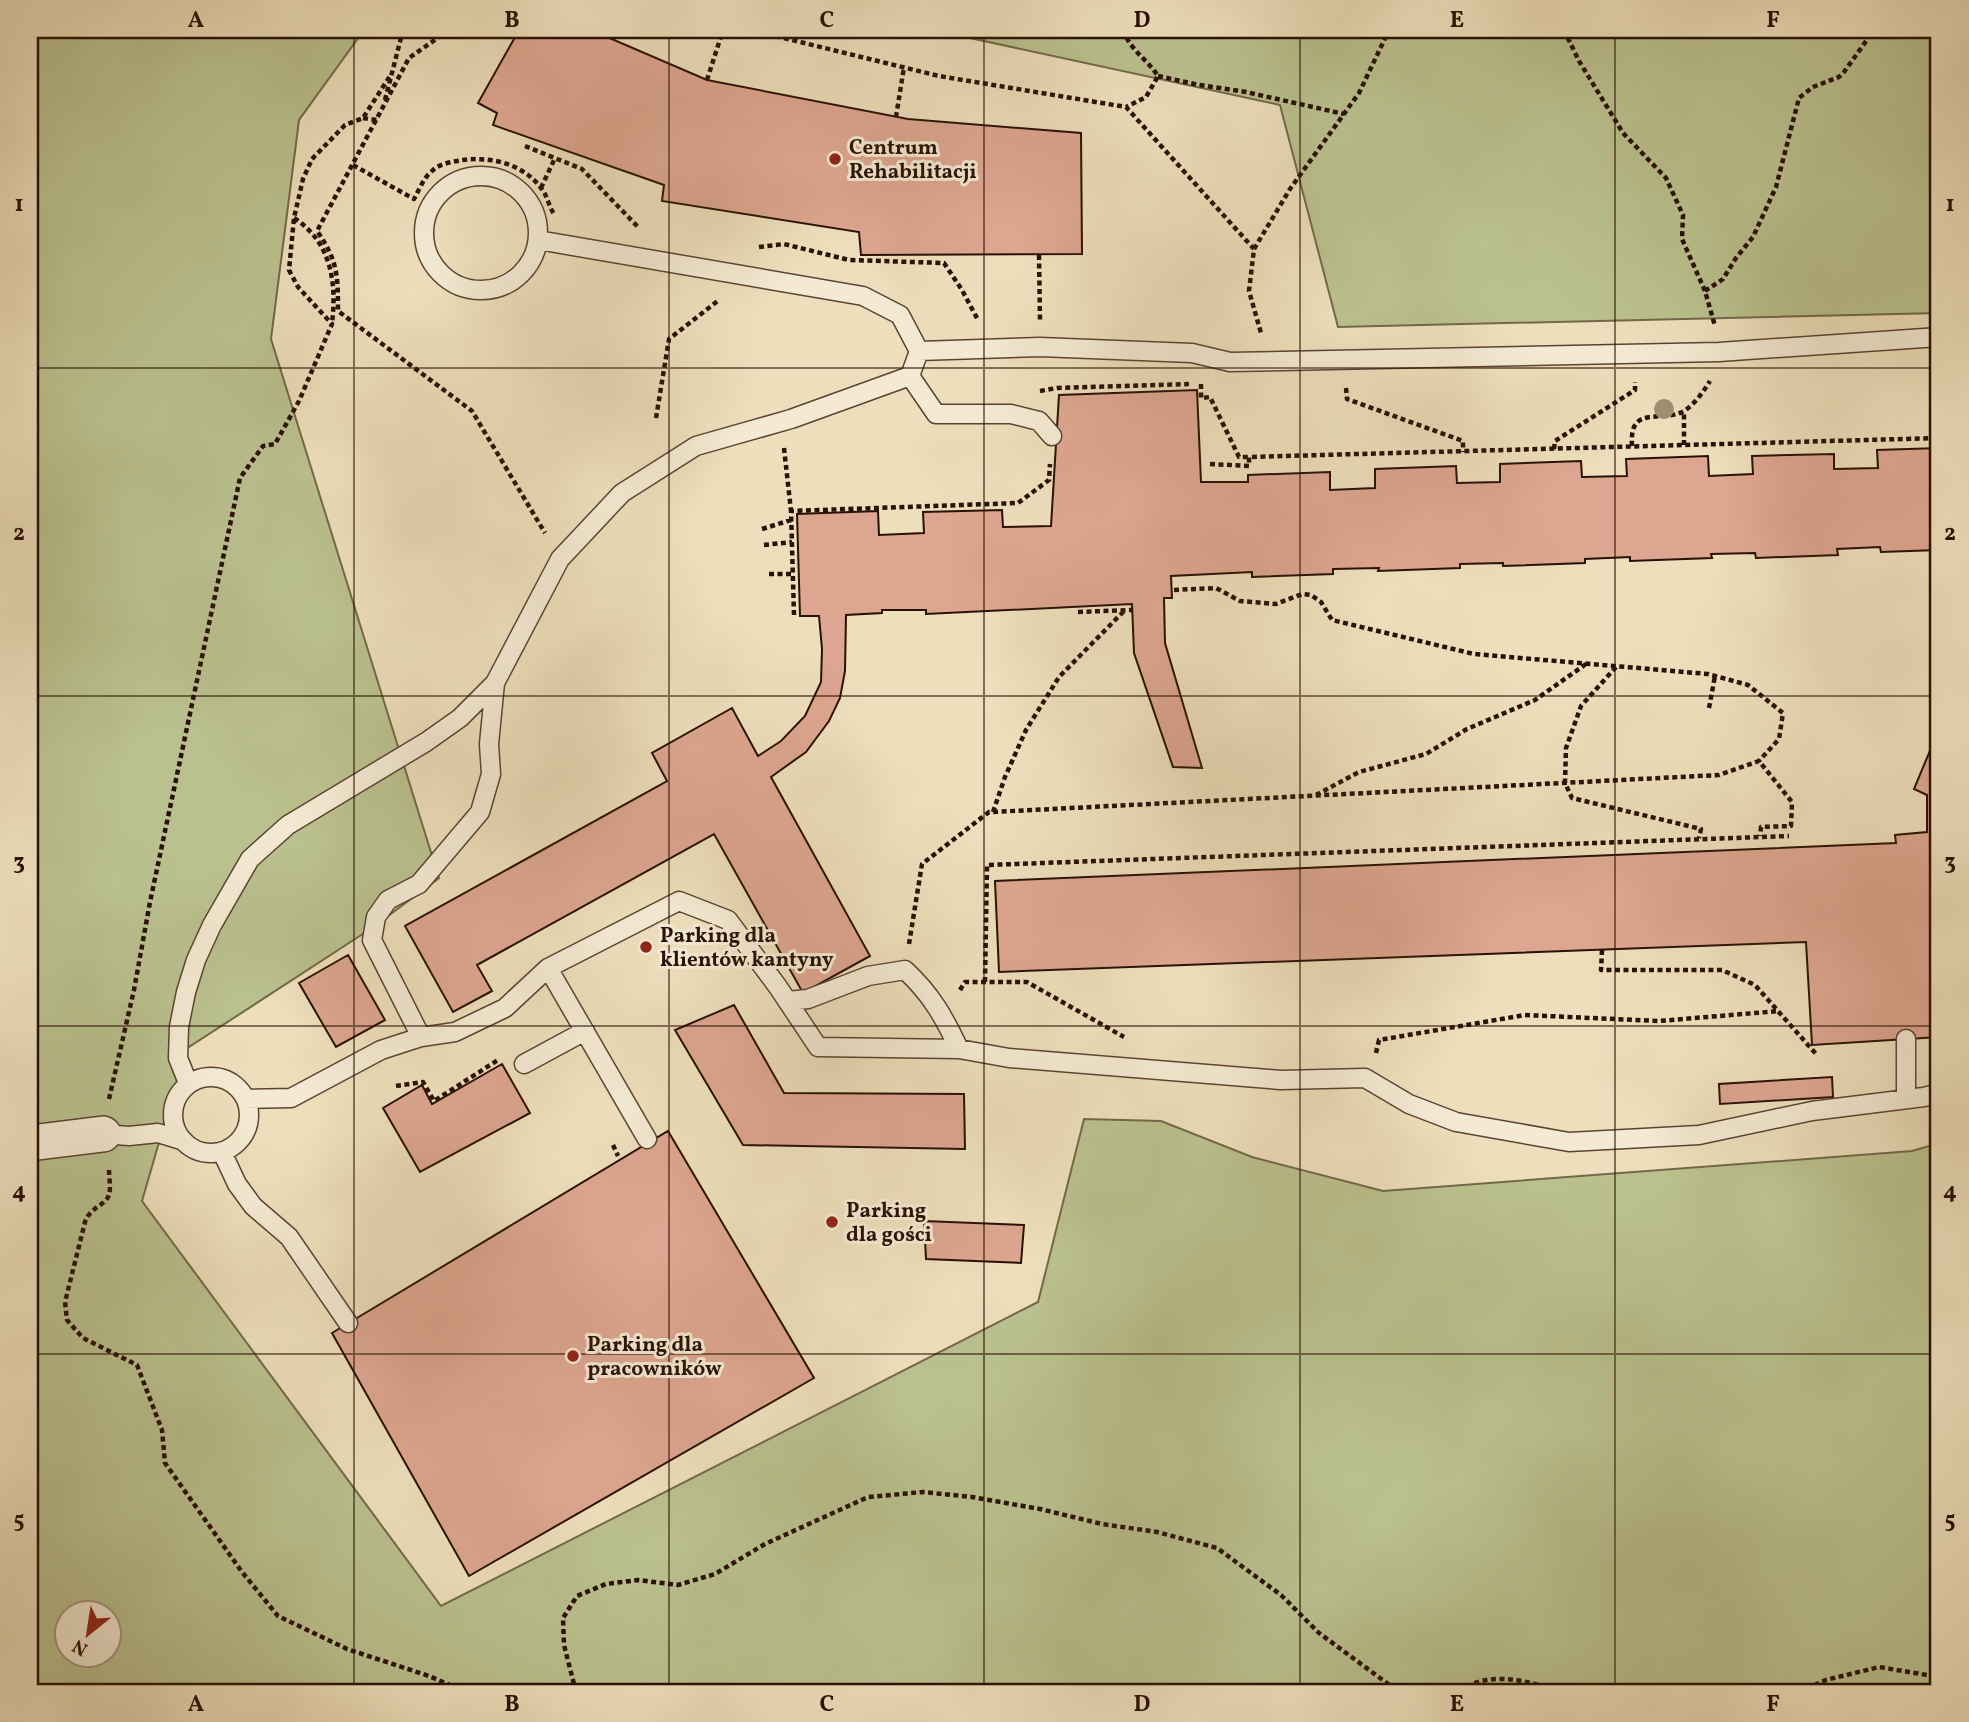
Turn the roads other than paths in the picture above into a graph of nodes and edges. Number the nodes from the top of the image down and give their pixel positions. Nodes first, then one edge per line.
1 (538, 240) junction
2 (1939, 337) edge
3 (919, 351) junction
4 (910, 376) junction
5 (1052, 436) road end
6 (495, 682) junction
7 (548, 968) junction
8 (787, 1001) junction
9 (585, 1031) junction
10 (421, 1037) junction
11 (1906, 1039) dead end
12 (959, 1049) junction
13 (524, 1064) dead end
14 (188, 1083) junction
15 (1939, 1093) edge
16 (246, 1099) junction
17 (1906, 1099) junction
18 (173, 1112) junction
19 (110, 1134) junction
20 (647, 1139) dead end
21 (184, 1142) junction
22 (30, 1143) edge
23 (222, 1152) junction
24 (348, 1323) dead end

1 - 1 lane
1 - 3 lane
2 - 3 lane
3 - 4 lane
4 - 5 lane
4 - 6 lane
6 - 10 lane
6 - 14 lane
7 - 8 lane
7 - 9 lane
7 - 10 lane
8 - 12 lane
8 - 12 lane
9 - 13 lane
9 - 20 lane
10 - 16 lane
11 - 17 lane
12 - 17 lane
14 - 16 lane
14 - 18 lane
15 - 17 lane
16 - 23 lane
18 - 19 lane
18 - 21 lane
19 - 21 lane
19 - 22 street
21 - 23 lane
23 - 24 lane

